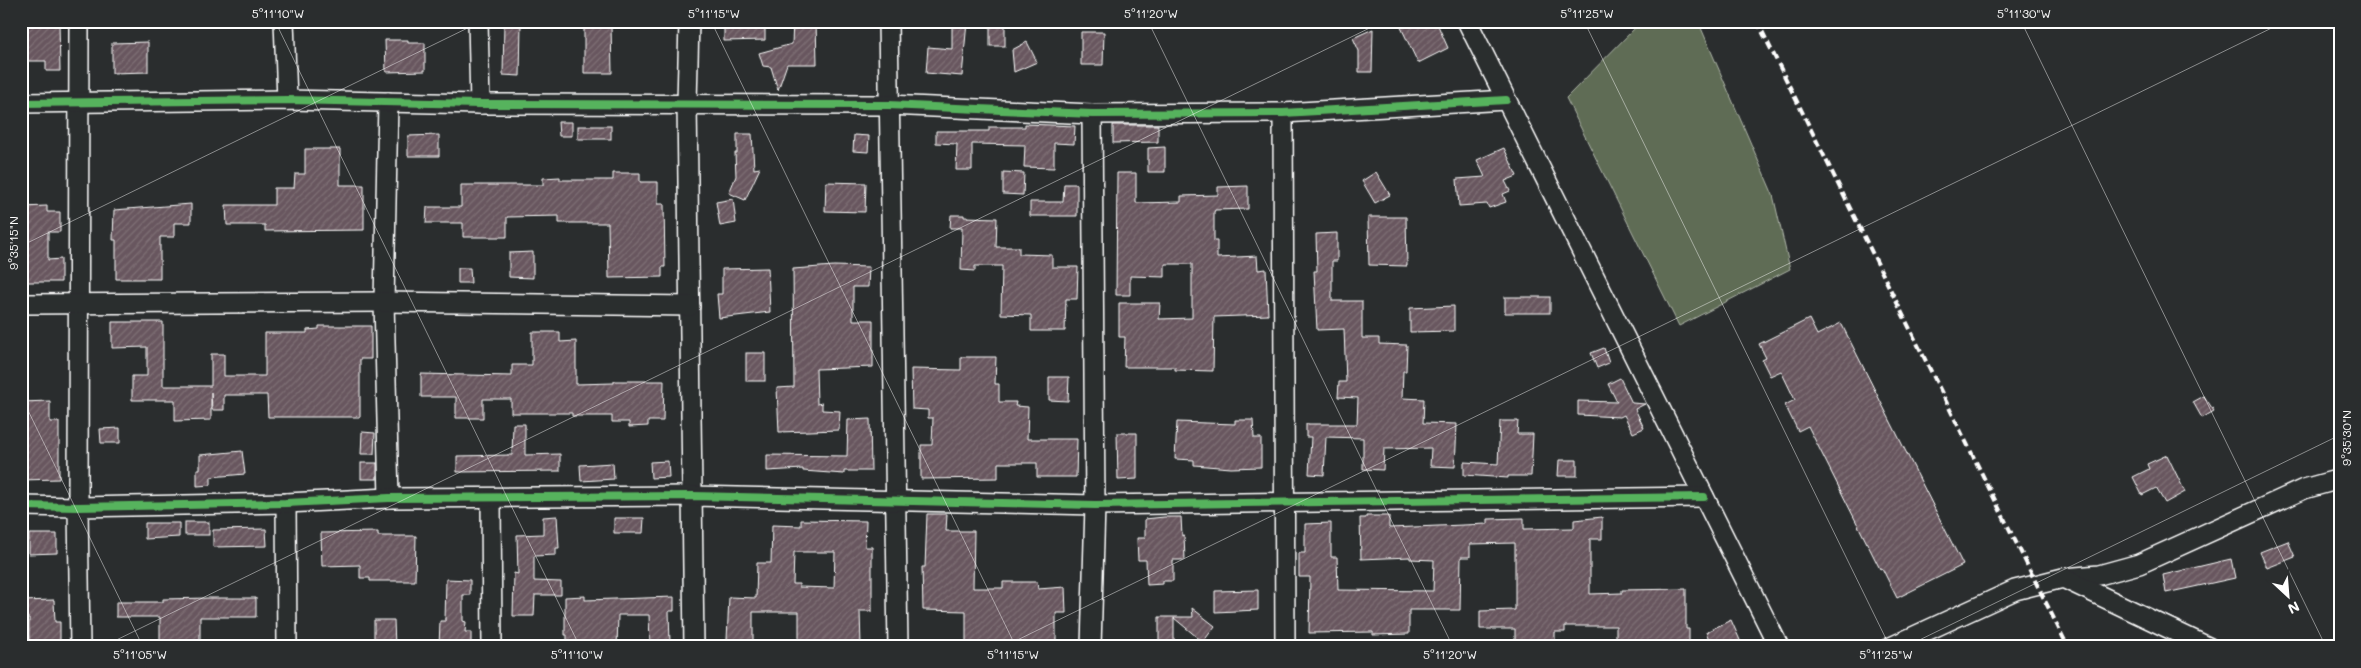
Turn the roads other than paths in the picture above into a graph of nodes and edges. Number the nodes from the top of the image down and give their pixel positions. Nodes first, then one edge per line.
1 (79, 21) edge
2 (284, 21) edge
3 (478, 21) edge
4 (689, 21) edge
5 (888, 21) edge
6 (1467, 21) edge
7 (287, 100) junction
8 (1506, 100) junction
9 (388, 102) junction
10 (21, 103) edge
11 (79, 103) junction
12 (687, 103) junction
13 (480, 104) junction
14 (888, 105) junction
15 (1283, 113) junction
16 (1092, 114) junction
17 (384, 302) junction
18 (21, 304) edge
19 (79, 304) junction
20 (690, 306) junction
21 (2340, 479) edge
22 (694, 496) junction
23 (1704, 497) junction
24 (389, 498) junction
25 (491, 499) junction
26 (896, 500) junction
27 (286, 503) junction
28 (1284, 504) junction
29 (1095, 505) junction
30 (21, 506) edge
31 (78, 506) junction
32 (2063, 578) junction
33 (80, 647) edge
34 (287, 647) edge
35 (492, 647) edge
36 (694, 647) edge
37 (898, 647) edge
38 (1091, 647) edge
39 (1285, 647) edge
40 (1779, 647) edge
41 (1891, 647) edge
42 (2208, 647) edge

1 - 11 street
2 - 7 street
3 - 13 street
4 - 12 street
5 - 14 street
6 - 8 street
7 - 9 street
7 - 11 street
8 - 15 street
8 - 23 street
9 - 13 street
9 - 17 street
10 - 11 street
11 - 19 street
12 - 13 street
12 - 14 street
12 - 20 street
14 - 16 street
14 - 26 street
15 - 16 street
15 - 28 street
16 - 29 street
17 - 19 street
17 - 20 street
17 - 24 street
18 - 19 street
19 - 31 street
20 - 22 street
21 - 32 street
22 - 25 street
22 - 26 street
22 - 36 street
23 - 28 street
23 - 40 street
24 - 25 street
24 - 27 street
25 - 35 street
26 - 29 street
26 - 37 street
27 - 31 street
27 - 34 street
28 - 29 street
28 - 39 street
29 - 38 street
30 - 31 street
31 - 33 street
32 - 41 street
32 - 42 street

